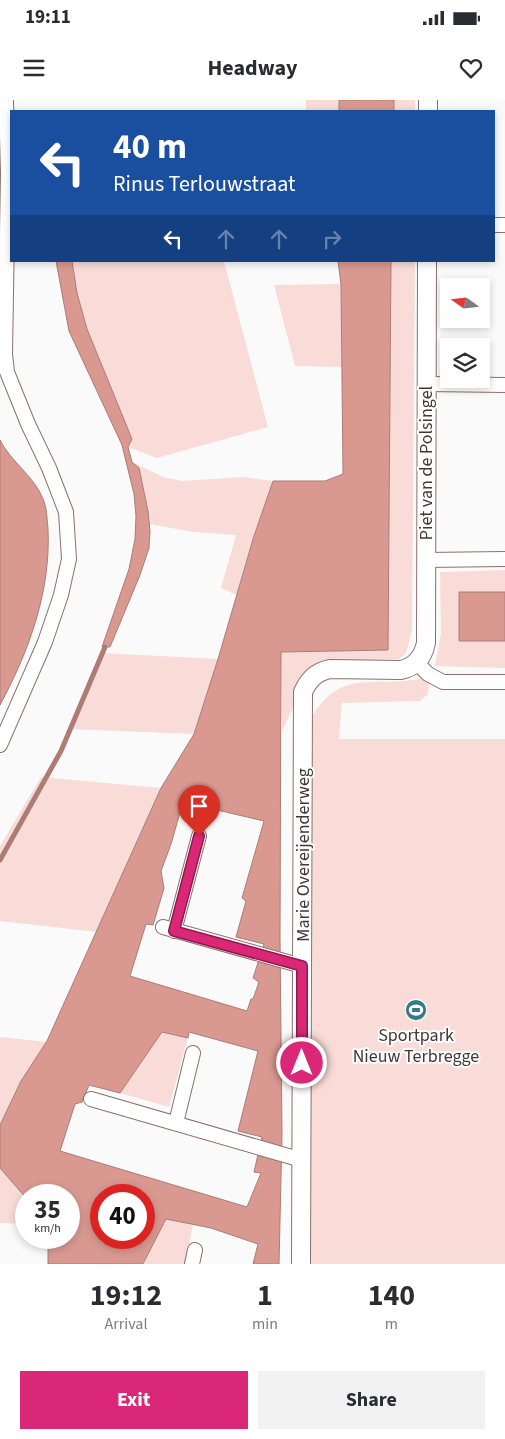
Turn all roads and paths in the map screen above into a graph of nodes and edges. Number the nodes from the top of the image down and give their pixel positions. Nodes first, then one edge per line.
1 (6, 100) edge
2 (427, 262) edge
3 (427, 384) junction
4 (505, 385) edge
5 (505, 559) edge
6 (426, 560) junction
7 (416, 662) junction
8 (505, 682) edge
9 (0, 745) edge
10 (199, 836) dead end
11 (295, 965) junction
12 (193, 1053) dead end
13 (91, 1098) dead end
14 (176, 1124) junction
15 (302, 1160) junction
16 (195, 1250) dead end
17 (192, 1264) edge
18 (301, 1264) edge

1 - 9 street
2 - 3 street, Piet van de Polsingel
3 - 4 street
3 - 6 street, Piet van de Polsingel
5 - 6 street
6 - 7 street, Piet van de Polsingel
7 - 8 street
7 - 11 street, Marie Overeijenderweg
10 - 11 street
11 - 15 street, Marie Overeijenderweg
12 - 14 street
13 - 14 street
14 - 15 street
15 - 18 street, Marie Overeijenderweg
16 - 17 street

